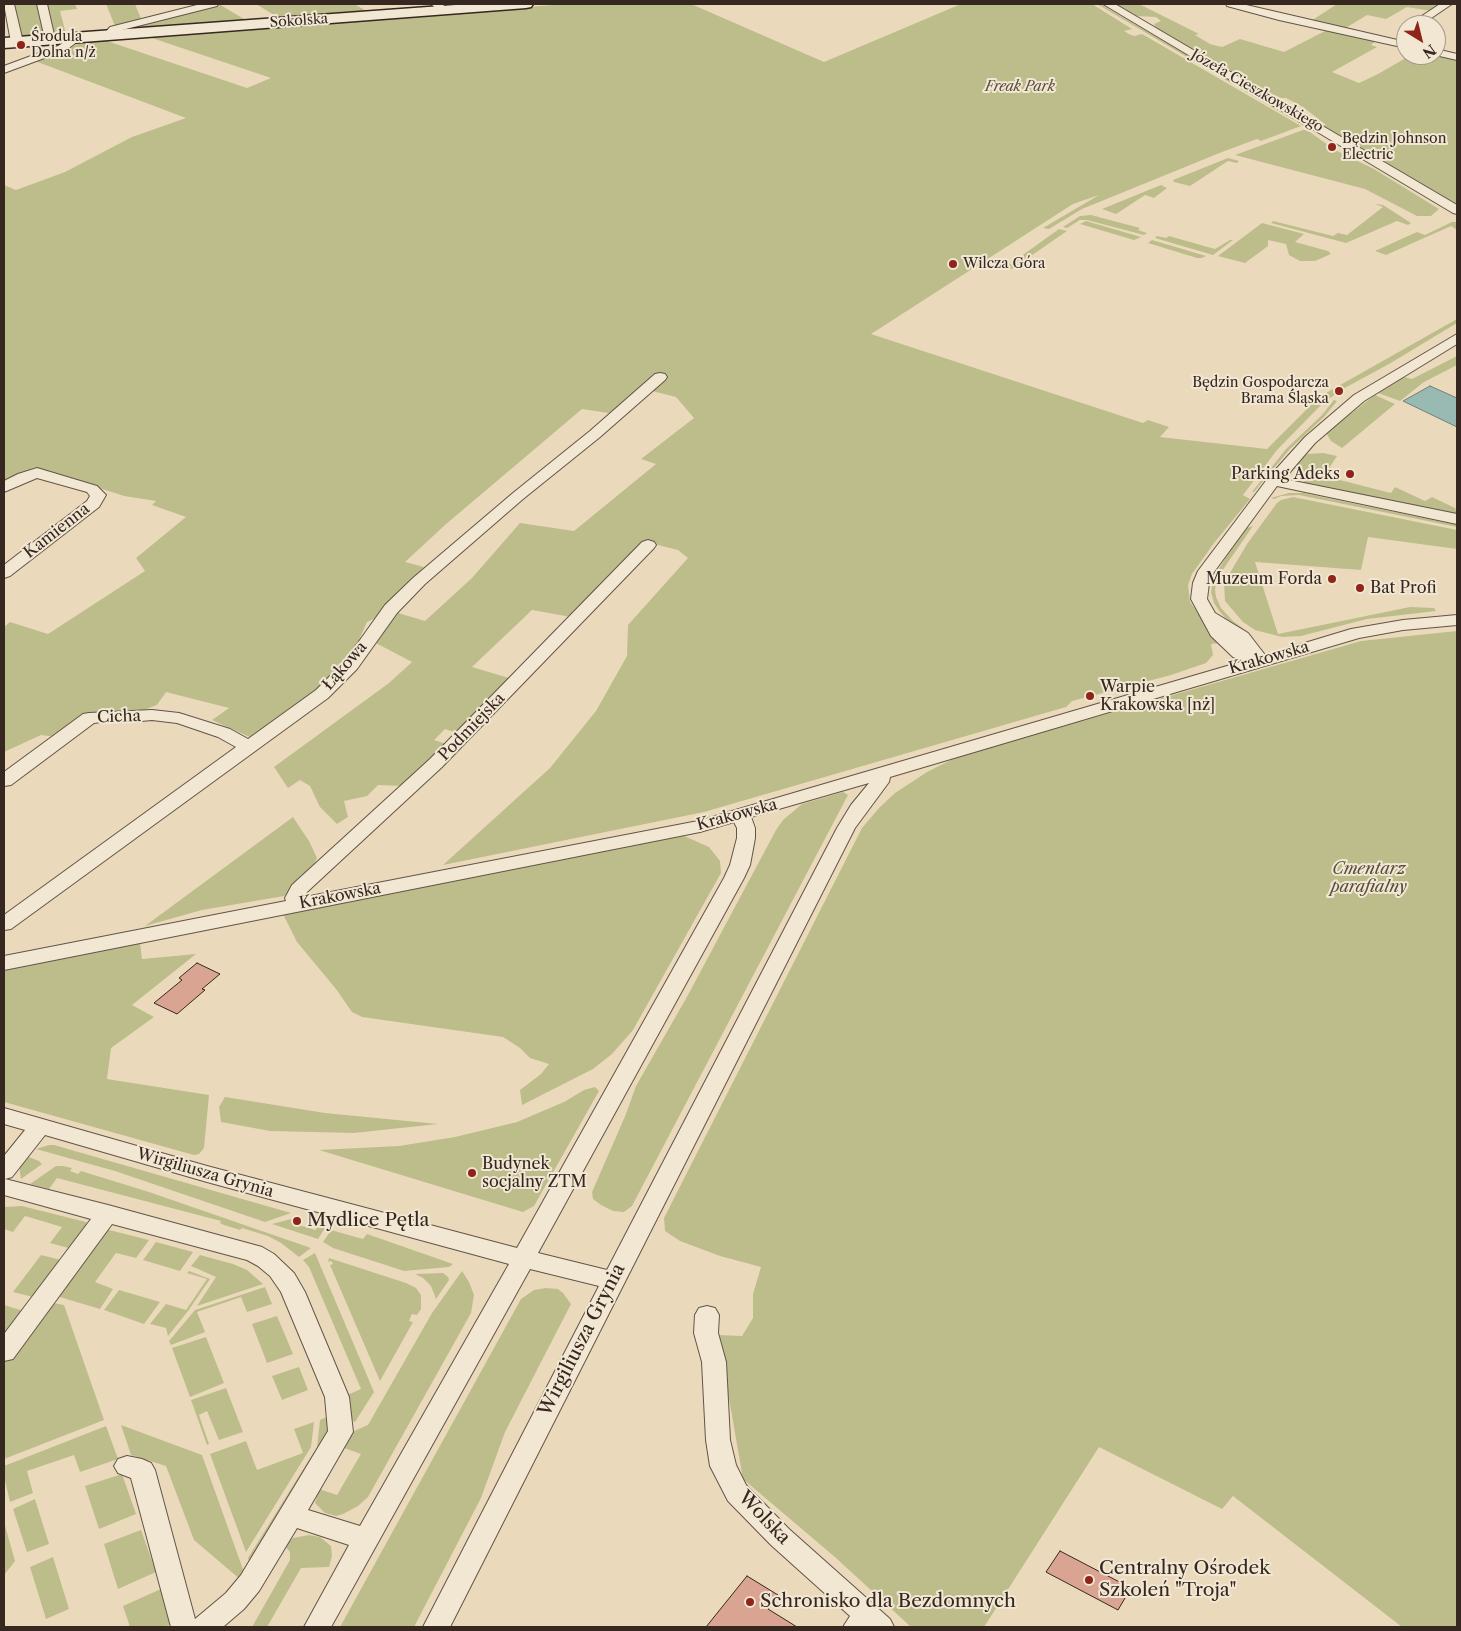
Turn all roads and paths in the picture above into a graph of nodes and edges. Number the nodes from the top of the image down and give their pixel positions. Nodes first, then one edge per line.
1 (9, 4) edge
2 (42, 4) edge
3 (213, 4) edge
4 (526, 4) edge
5 (1108, 4) edge
6 (1231, 4) edge
7 (1447, 4) edge
8 (440, 7) edge
9 (176, 8) edge
10 (1429, 15) edge
11 (109, 34) junction
12 (1396, 36) edge
13 (72, 37) junction
14 (50, 39) junction
15 (1389, 40) junction
16 (10, 42) edge
17 (1396, 42) edge
18 (4, 70) edge
19 (1457, 210) edge
20 (1457, 338) edge
21 (660, 377) dead end
22 (1273, 481) junction
23 (4, 487) edge
24 (1457, 519) edge
25 (648, 545) dead end
26 (4, 573) edge
27 (1457, 620) edge
28 (1260, 661) junction
29 (249, 747) junction
30 (882, 774) junction
31 (4, 781) edge
32 (741, 815) junction
33 (296, 905) junction
34 (4, 924) edge
35 (4, 963) edge
36 (4, 1116) edge
37 (40, 1126) junction
38 (4, 1171) edge
39 (4, 1187) edge
40 (108, 1213) junction
41 (522, 1259) junction
42 (613, 1280) junction
43 (707, 1314) dead end
44 (4, 1352) edge
45 (127, 1466) dead end
46 (292, 1516) junction
47 (365, 1539) junction
48 (868, 1623) edge
49 (185, 1627) edge
50 (204, 1627) edge
51 (317, 1627) edge
52 (436, 1627) edge

1 - 16 street
2 - 14 street
3 - 9 street
4 - 8 street, Sokolska
5 - 19 street, Józefa Cieszkowskiego
6 - 15 street
7 - 10 street
8 - 11 street, Sokolska
9 - 11 street
11 - 13 street, Sokolska
12 - 15 street
13 - 14 street, Sokolska
13 - 18 street
14 - 16 street, Sokolska
15 - 17 street
20 - 22 street
21 - 29 street, Łąkowa
22 - 24 street
22 - 28 street
23 - 26 street, Kamienna
25 - 33 street, Podmiejska
27 - 28 street, Krakowska
28 - 30 street, Krakowska
29 - 31 street, Cicha
29 - 34 street, Łąkowa
30 - 32 street, Krakowska
30 - 42 street, Wirgiliusza Grynia
32 - 33 street, Krakowska
32 - 41 street
33 - 35 street, Krakowska
36 - 37 street, Wirgiliusza Grynia
37 - 38 street
37 - 41 street, Wirgiliusza Grynia
39 - 40 street
40 - 44 street
40 - 46 street
41 - 42 street
41 - 47 street
42 - 52 street, Wirgiliusza Grynia
43 - 48 street, Wolska
45 - 49 street
46 - 47 street
46 - 50 street
47 - 51 street

